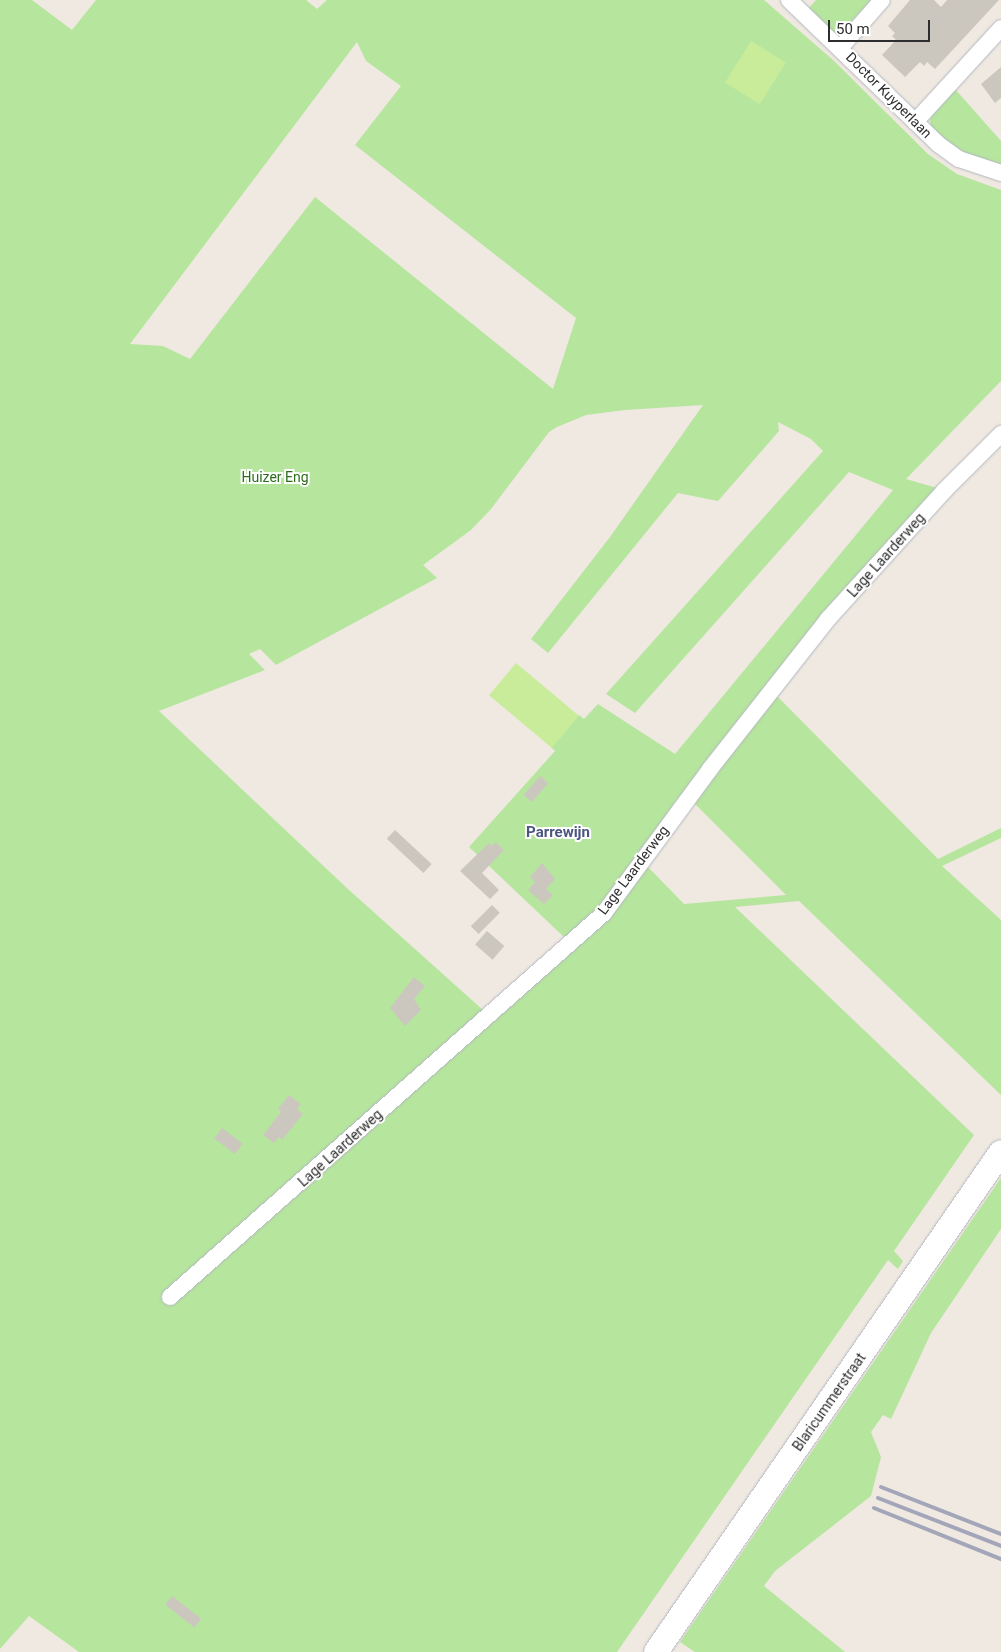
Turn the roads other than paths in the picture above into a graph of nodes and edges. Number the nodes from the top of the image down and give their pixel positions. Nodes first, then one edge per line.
1 (789, 0) edge
2 (882, 0) edge
3 (807, 5) edge
4 (1001, 28) edge
5 (841, 47) junction
6 (915, 122) junction
7 (1001, 173) edge
8 (1001, 434) edge
9 (1001, 1152) edge
10 (170, 1297) dead end
11 (656, 1652) edge

1 - 3 street, Doctor Kuyperlaan
2 - 5 street
3 - 5 street, Doctor Kuyperlaan
4 - 6 street
5 - 6 street, Doctor Kuyperlaan
6 - 7 street, Doctor Kuyperlaan
8 - 10 street, Lage Laarderweg
9 - 11 main road, Blaricummerstraat

